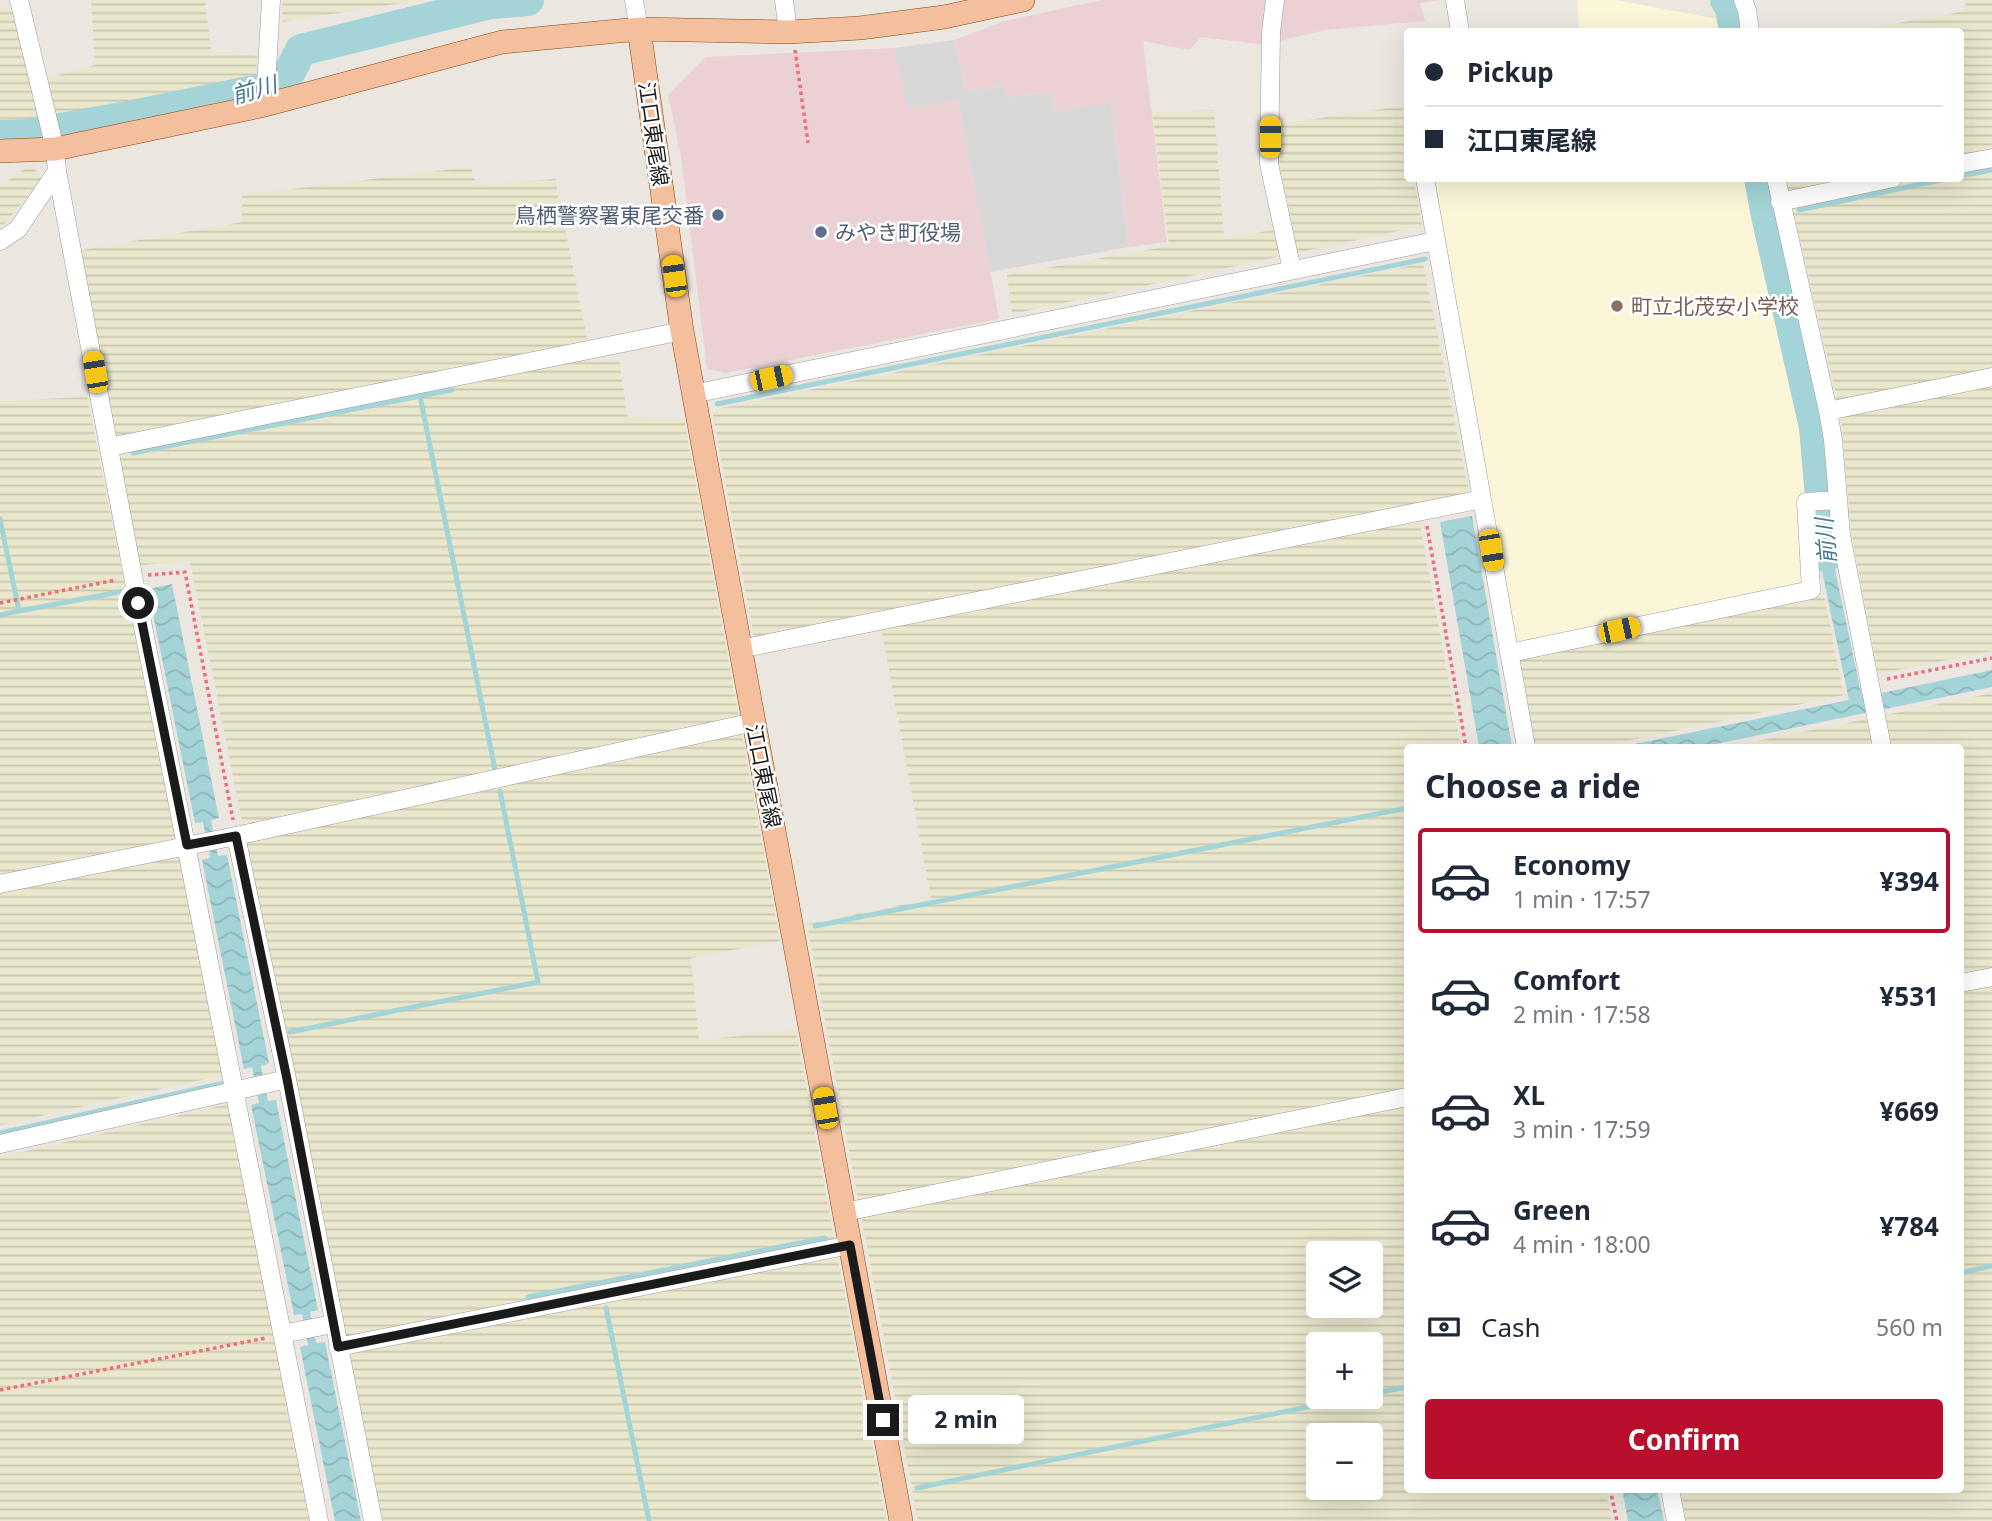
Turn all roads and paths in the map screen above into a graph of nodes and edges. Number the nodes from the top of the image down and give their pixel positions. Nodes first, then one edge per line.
1 (19, 0) edge
2 (271, 0) edge
3 (634, 0) edge
4 (1023, 0) edge
5 (1275, 0) edge
6 (1455, 0) edge
7 (1742, 0) edge
8 (784, 4) edge
9 (1459, 28) edge
10 (1749, 28) edge
11 (639, 29) junction
12 (791, 40) junction
13 (265, 105) junction
14 (808, 143) dead end
15 (0, 151) edge
16 (1992, 158) edge
17 (56, 160) junction
18 (1964, 163) edge
19 (1426, 182) edge
20 (1777, 182) edge
21 (1874, 182) edge
22 (1780, 202) junction
23 (0, 241) edge
24 (1435, 241) junction
25 (1292, 270) junction
26 (682, 331) junction
27 (1992, 377) edge
28 (693, 394) junction
29 (1828, 411) junction
30 (109, 447) junction
31 (1482, 499) junction
32 (1835, 500) junction
33 (1425, 510) junction
34 (21, 598) dead end
35 (0, 603) edge
36 (740, 649) junction
37 (1510, 653) junction
38 (1992, 658) edge
39 (1872, 687) junction
40 (754, 722) junction
41 (1465, 744) edge
42 (1526, 744) edge
43 (1881, 744) edge
44 (211, 841) junction
45 (0, 884) edge
46 (1992, 976) edge
47 (1964, 982) edge
48 (287, 1079) junction
49 (234, 1091) junction
50 (1404, 1098) edge
51 (0, 1144) edge
52 (845, 1212) junction
53 (850, 1245) junction
54 (318, 1327) junction
55 (282, 1335) junction
56 (338, 1347) junction
57 (0, 1390) edge
58 (1611, 1493) edge
59 (1671, 1493) edge
60 (319, 1521) edge
61 (373, 1521) edge
62 (901, 1521) edge
63 (1617, 1521) edge
64 (1676, 1521) edge

1 - 17 street
2 - 13 street
3 - 11 street
4 - 12 main road
5 - 25 street
6 - 9 street
7 - 10 street
8 - 12 street
11 - 12 main road
11 - 13 main road
11 - 26 main road, 江口東尾線
12 - 14 path
13 - 17 main road
15 - 17 main road
16 - 18 street
17 - 23 street
17 - 30 street
19 - 24 street
20 - 22 street
21 - 22 street
22 - 29 street
24 - 25 street
24 - 31 street
25 - 28 street
26 - 28 main road, 江口東尾線
26 - 30 street
27 - 29 street
28 - 36 main road, 江口東尾線
29 - 32 street
30 - 44 street
31 - 33 street
31 - 37 street
32 - 37 street
32 - 39 street
33 - 36 street
33 - 41 path
34 - 35 path
36 - 40 main road, 江口東尾線
37 - 42 street
38 - 39 path
39 - 43 street
40 - 44 street
40 - 52 main road, 江口東尾線
44 - 45 street
44 - 48 street
44 - 49 street
46 - 47 street
48 - 49 street
48 - 54 street
49 - 51 street
49 - 55 street
50 - 52 street
52 - 53 main road, 江口東尾線
53 - 56 street
53 - 62 main road, 江口東尾線
54 - 55 street
54 - 56 street
55 - 57 path
55 - 60 street
56 - 61 street
58 - 63 path
59 - 64 street

